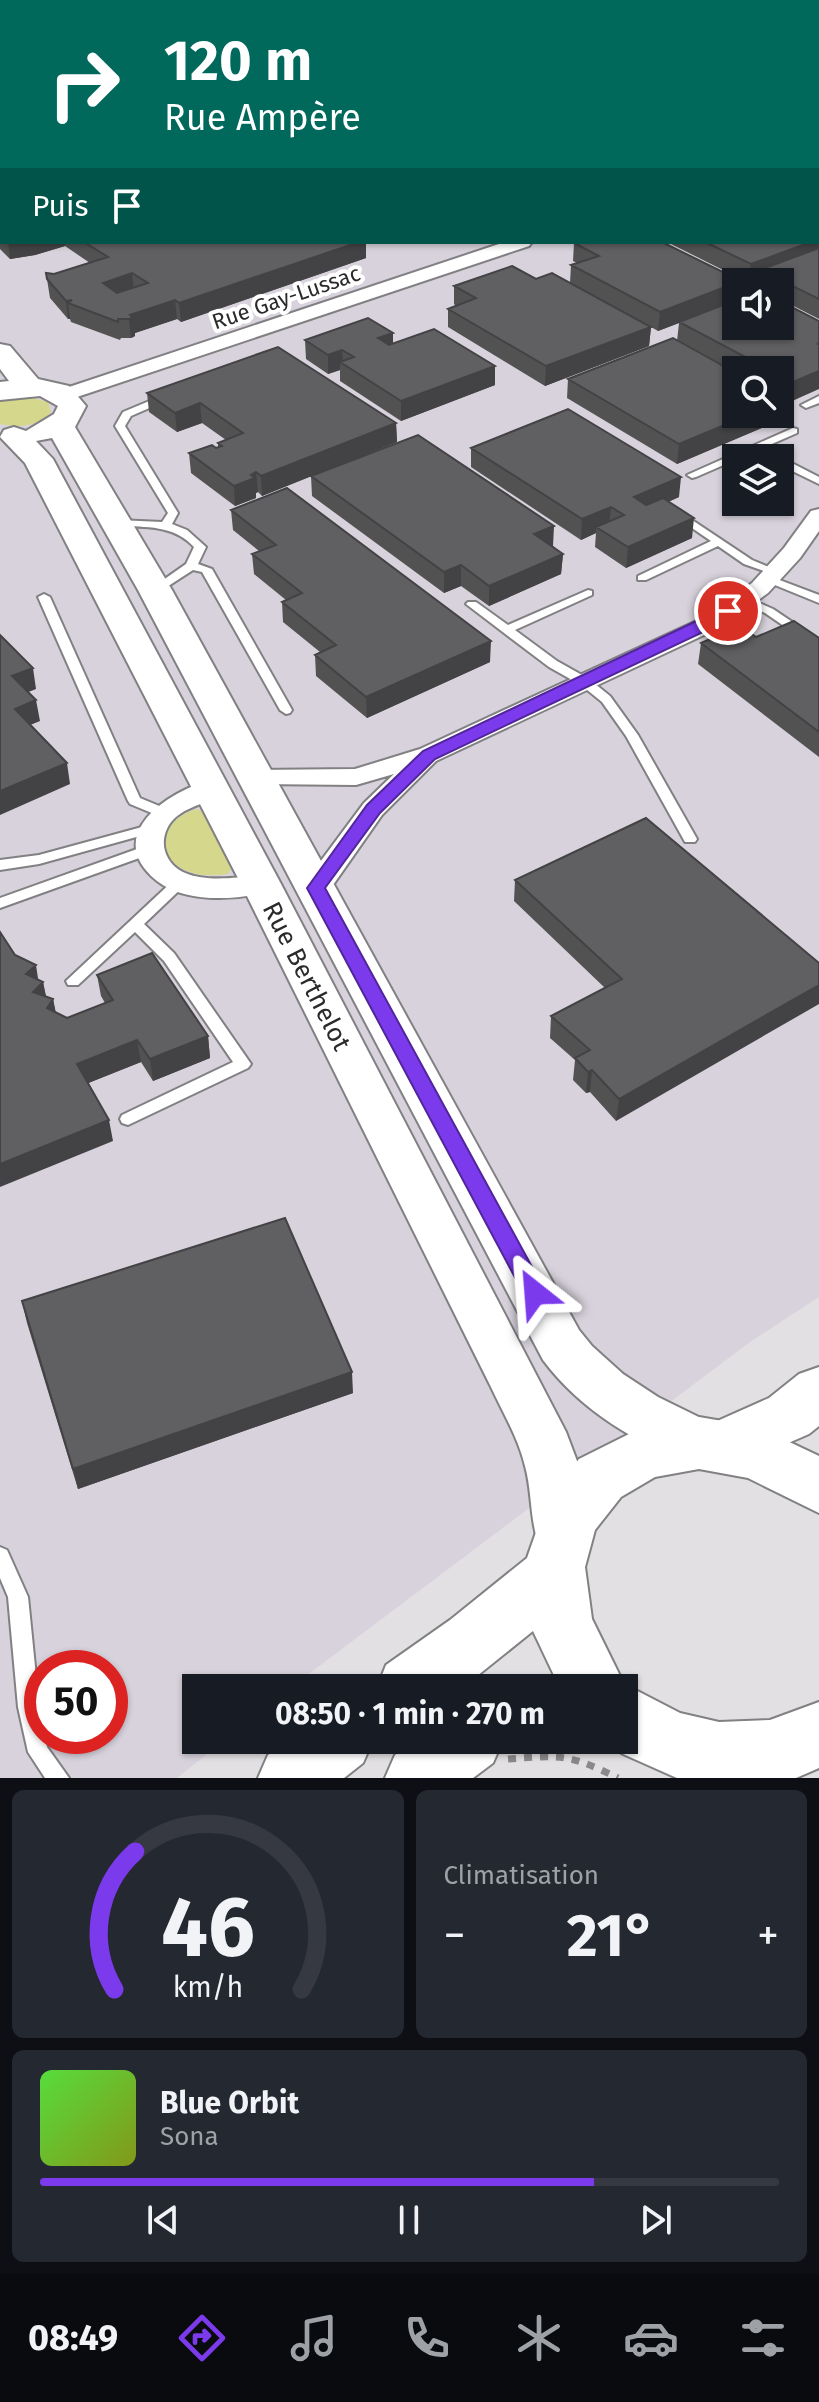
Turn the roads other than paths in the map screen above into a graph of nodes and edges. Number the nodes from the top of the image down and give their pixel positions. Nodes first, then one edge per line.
1 (518, 244) edge
2 (0, 352) edge
3 (30, 387) junction
4 (0, 391) edge
5 (183, 391) edge
6 (819, 399) edge
7 (806, 405) edge
8 (62, 410) junction
9 (793, 431) dead end
10 (7, 436) edge
11 (763, 444) edge
12 (722, 462) edge
13 (794, 468) edge
14 (692, 475) dead end
15 (819, 481) edge
16 (676, 512) edge
17 (819, 516) edge
18 (118, 523) junction
19 (166, 525) junction
20 (718, 542) junction
21 (191, 566) junction
22 (772, 575) junction
23 (642, 578) dead end
24 (155, 590) junction
25 (588, 593) dead end
26 (44, 597) dead end
27 (819, 599) edge
28 (743, 600) junction
29 (472, 604) dead end
30 (506, 630) junction
31 (819, 646) edge
32 (585, 682) junction
33 (286, 710) dead end
34 (429, 755) junction
35 (255, 776) junction
36 (211, 788) junction
37 (156, 830) junction
38 (690, 839) dead end
39 (0, 865) edge
40 (181, 881) junction
41 (261, 884) junction
42 (316, 888) junction
43 (0, 903) edge
44 (136, 925) junction
45 (73, 981) dead end
46 (128, 1119) dead end
47 (819, 1392) edge
48 (711, 1443) junction
49 (819, 1486) edge
50 (557, 1555) junction
51 (0, 1556) edge
52 (428, 1674) edge
53 (585, 1674) edge
54 (638, 1732) edge
55 (806, 1748) edge
56 (322, 1754) edge
57 (470, 1754) edge
58 (58, 1778) edge
59 (291, 1778) edge
60 (418, 1778) edge

1 - 8 street, Rue Gay-Lussac
2 - 3 main road
3 - 4 main road
3 - 8 main road
5 - 19 lane
6 - 7 lane
8 - 10 main road
8 - 18 main road, Rue Berthelot
9 - 11 lane
10 - 36 main road, Rue Berthelot
12 - 14 lane
13 - 15 lane
16 - 20 lane
17 - 22 street
18 - 19 lane
18 - 24 main road, Rue Berthelot
19 - 21 lane
20 - 22 lane
20 - 23 lane
21 - 24 lane
21 - 33 lane
22 - 27 lane
22 - 28 street
24 - 35 main road, Rue Berthelot
25 - 30 lane
26 - 37 lane
28 - 31 lane
28 - 32 street
29 - 30 lane
30 - 32 lane
32 - 34 street
32 - 38 lane
34 - 35 street
34 - 42 street
35 - 42 main road, Rue Berthelot
36 - 37 street
36 - 41 main road, Rue Berthelot
37 - 39 lane
37 - 40 street
37 - 43 lane
40 - 41 street
40 - 44 lane
41 - 50 main road, Rue Berthelot
42 - 48 main road, Rue Berthelot
44 - 45 lane
44 - 46 lane
47 - 48 main road
48 - 49 main road
48 - 50 main road
50 - 52 main road
50 - 53 main road
51 - 58 lane
54 - 55 main road
56 - 59 main road
57 - 60 main road

